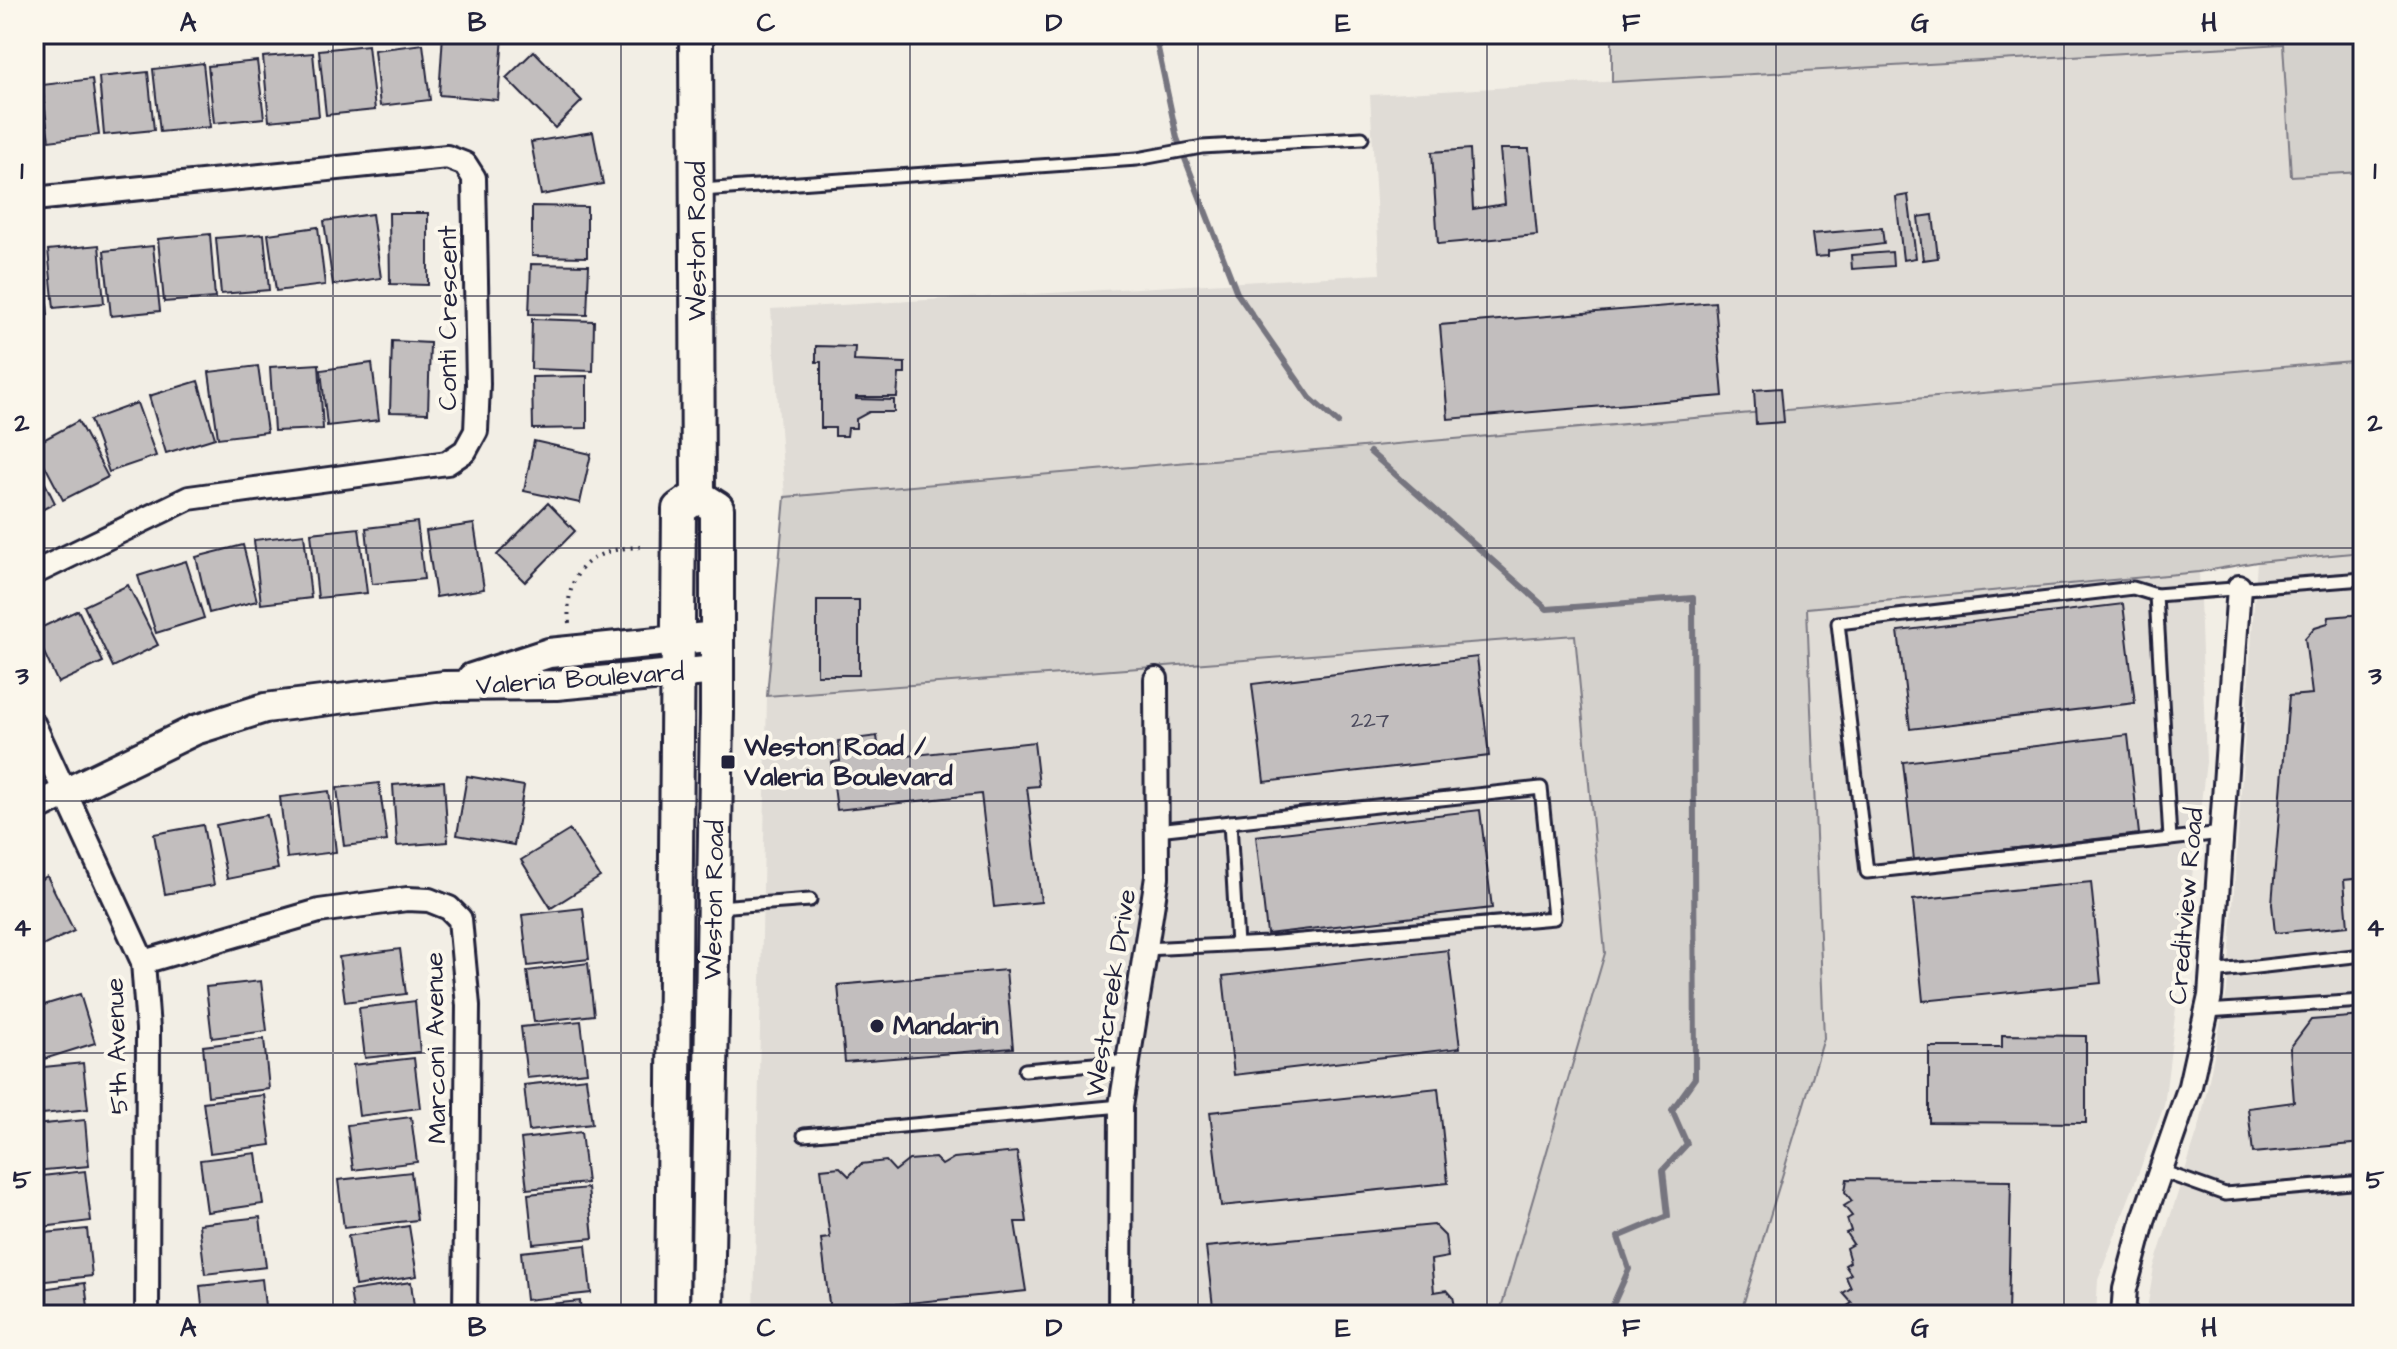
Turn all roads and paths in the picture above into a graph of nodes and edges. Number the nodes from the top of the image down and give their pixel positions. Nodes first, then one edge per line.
1 (696, 34) edge
2 (1362, 138) dead end
3 (696, 191) junction
4 (34, 199) edge
5 (698, 496) junction
6 (646, 547) dead end
7 (34, 573) edge
8 (2363, 579) edge
9 (2239, 587) junction
10 (2156, 595) junction
11 (569, 623) dead end
12 (717, 636) junction
13 (679, 640) junction
14 (717, 670) junction
15 (679, 673) junction
16 (1156, 679) dead end
17 (444, 686) junction
18 (34, 725) edge
19 (66, 793) junction
20 (34, 808) edge
21 (1230, 822) junction
22 (1157, 830) junction
23 (2221, 833) junction
24 (2170, 839) junction
25 (810, 900) dead end
26 (714, 907) junction
27 (1237, 945) junction
28 (1145, 949) junction
29 (2363, 955) edge
30 (143, 962) junction
31 (2211, 972) junction
32 (2363, 1001) edge
33 (2206, 1011) junction
34 (1128, 1061) junction
35 (1025, 1070) dead end
36 (1121, 1106) junction
37 (804, 1135) dead end
38 (2161, 1171) junction
39 (2363, 1182) edge
40 (147, 1315) edge
41 (465, 1315) edge
42 (672, 1315) edge
43 (707, 1315) edge
44 (1120, 1315) edge
45 (2123, 1315) edge

1 - 3 main road, Weston Road
2 - 3 lane
3 - 5 main road, Weston Road
4 - 7 street, Conti Crescent
5 - 12 main road, Weston Road
5 - 13 main road, Weston Road
6 - 11 path
8 - 9 lane
9 - 10 lane
9 - 23 street, Creditview Road
10 - 24 lane
10 - 24 lane
12 - 13 street, Valeria Boulevard
12 - 14 main road, Weston Road
13 - 15 main road, Weston Road
13 - 17 street, Valeria Boulevard
14 - 15 street, Valeria Boulevard
14 - 26 main road, Weston Road
15 - 17 street, Valeria Boulevard
15 - 42 main road, Weston Road
16 - 22 street, Westcreek Drive
17 - 19 street, Valeria Boulevard
18 - 19 street, 5th Avenue
19 - 20 street, Valeria Boulevard
19 - 30 street, 5th Avenue
21 - 22 lane
21 - 27 lane
21 - 27 lane
22 - 28 street, Westcreek Drive
23 - 24 lane
23 - 31 street, Creditview Road
25 - 26 lane
26 - 43 main road, Weston Road
27 - 28 lane
28 - 34 street, Westcreek Drive
29 - 31 lane
30 - 40 street, 5th Avenue
30 - 41 street, Marconi Avenue
31 - 33 street, Creditview Road
32 - 33 lane
33 - 38 street, Creditview Road
34 - 35 lane
34 - 36 street, Westcreek Drive
36 - 37 lane
36 - 44 street, Westcreek Drive
38 - 39 lane
38 - 45 street, Creditview Road

